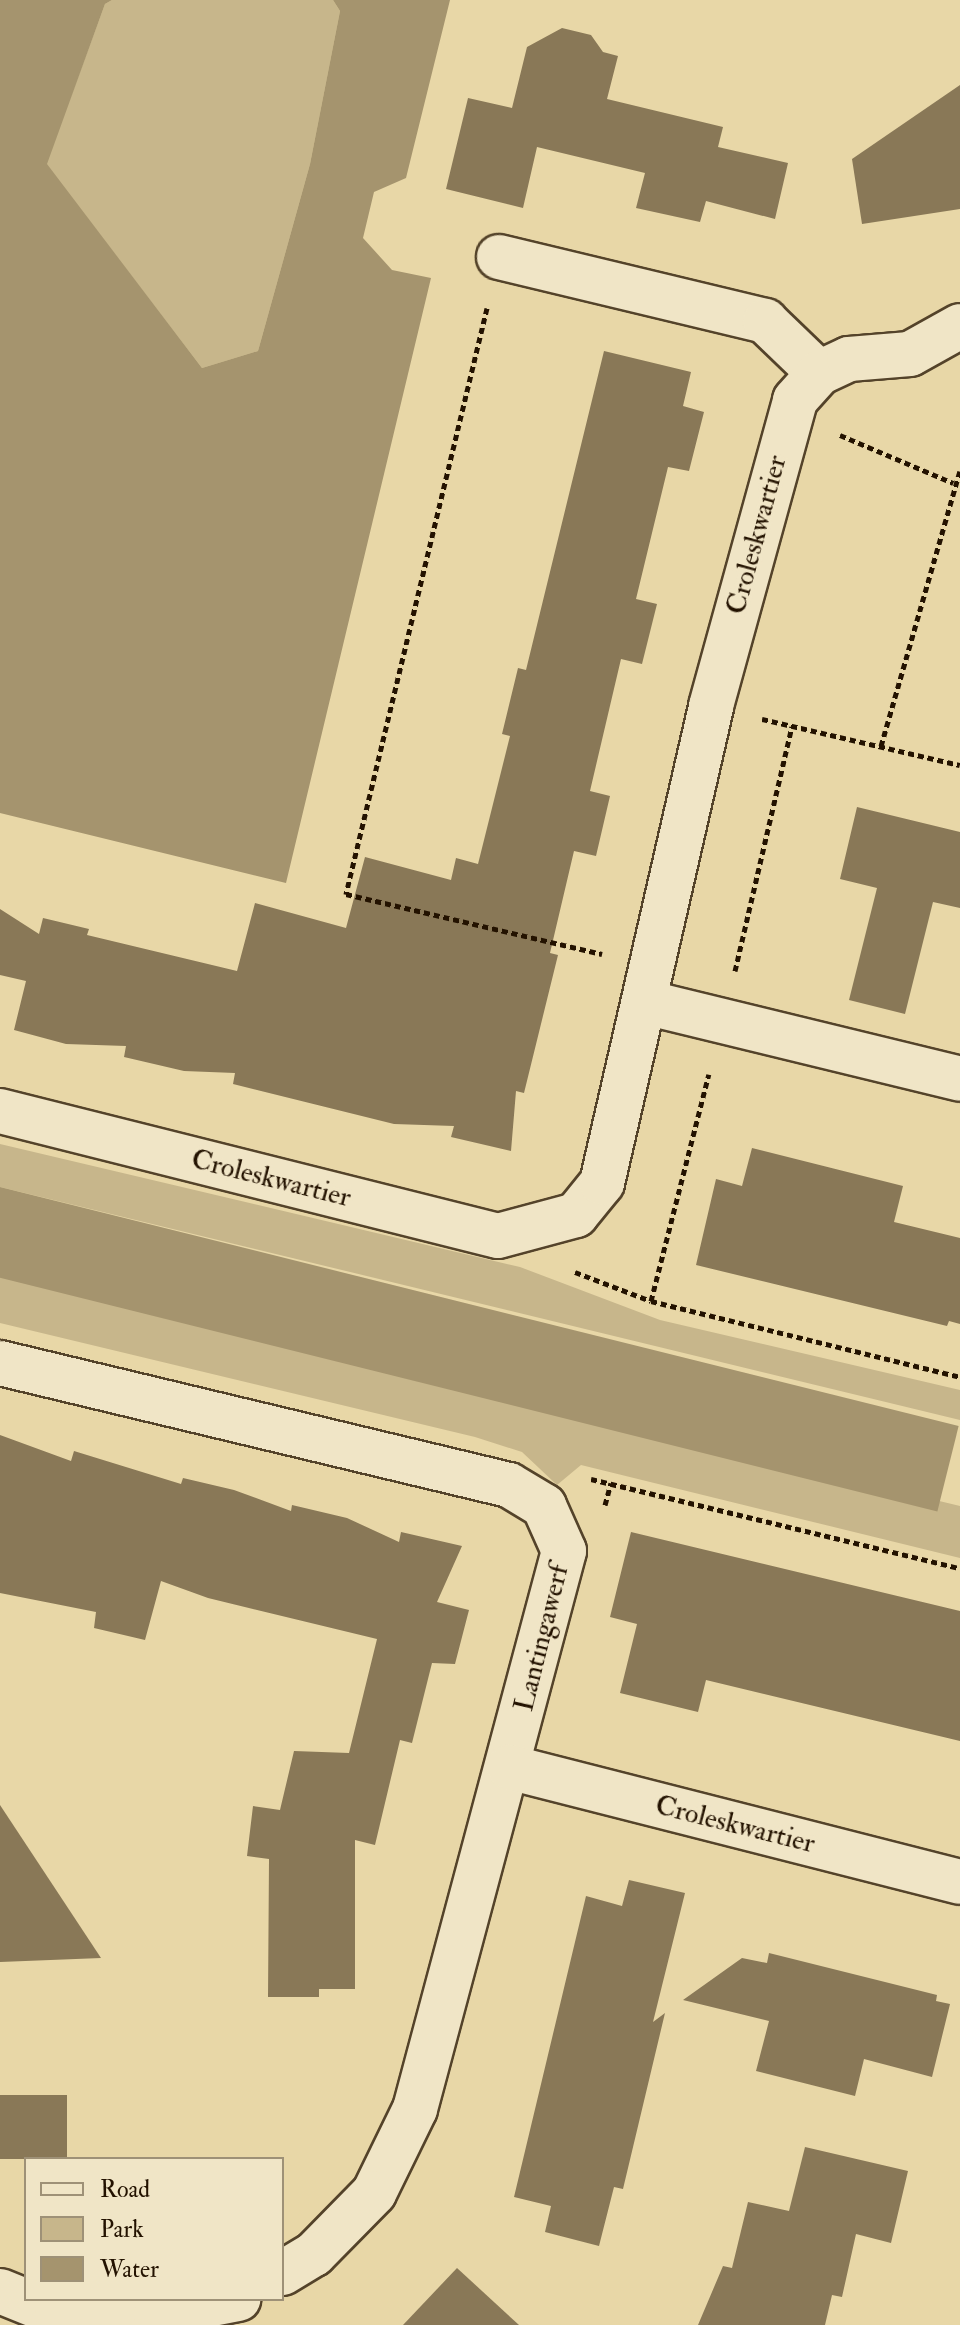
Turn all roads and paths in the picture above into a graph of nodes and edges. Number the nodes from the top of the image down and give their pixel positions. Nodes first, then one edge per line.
1 (499, 257) joint
2 (960, 326) edge
3 (819, 373) junction
4 (787, 426) junction
5 (960, 471) edge
6 (953, 483) junction
7 (711, 706) junction
8 (881, 746) junction
9 (960, 765) edge
10 (649, 984) junction
11 (960, 1079) edge
12 (0, 1111) edge
13 (542, 1227) junction
14 (0, 1363) edge
15 (960, 1377) edge
16 (544, 1506) junction
17 (960, 1568) edge
18 (509, 1767) junction
19 (960, 1882) edge
20 (284, 2272) edge
21 (0, 2291) edge
22 (24, 2301) edge
23 (25, 2301) edge
24 (228, 2301) edge

1 - 3 street
1 - 10 path
2 - 3 street, Croleskwartier
3 - 4 street, Croleskwartier
4 - 6 path
4 - 7 street, Croleskwartier
5 - 6 path
6 - 8 path
7 - 8 path
7 - 10 street, Croleskwartier
8 - 9 path
10 - 11 street
10 - 13 street, Croleskwartier
12 - 13 street, Croleskwartier
13 - 15 path
14 - 16 street
16 - 17 path
16 - 18 street, Lantingawerf
18 - 19 street, Croleskwartier
18 - 20 street, Lantingawerf
21 - 22 street
23 - 24 street

